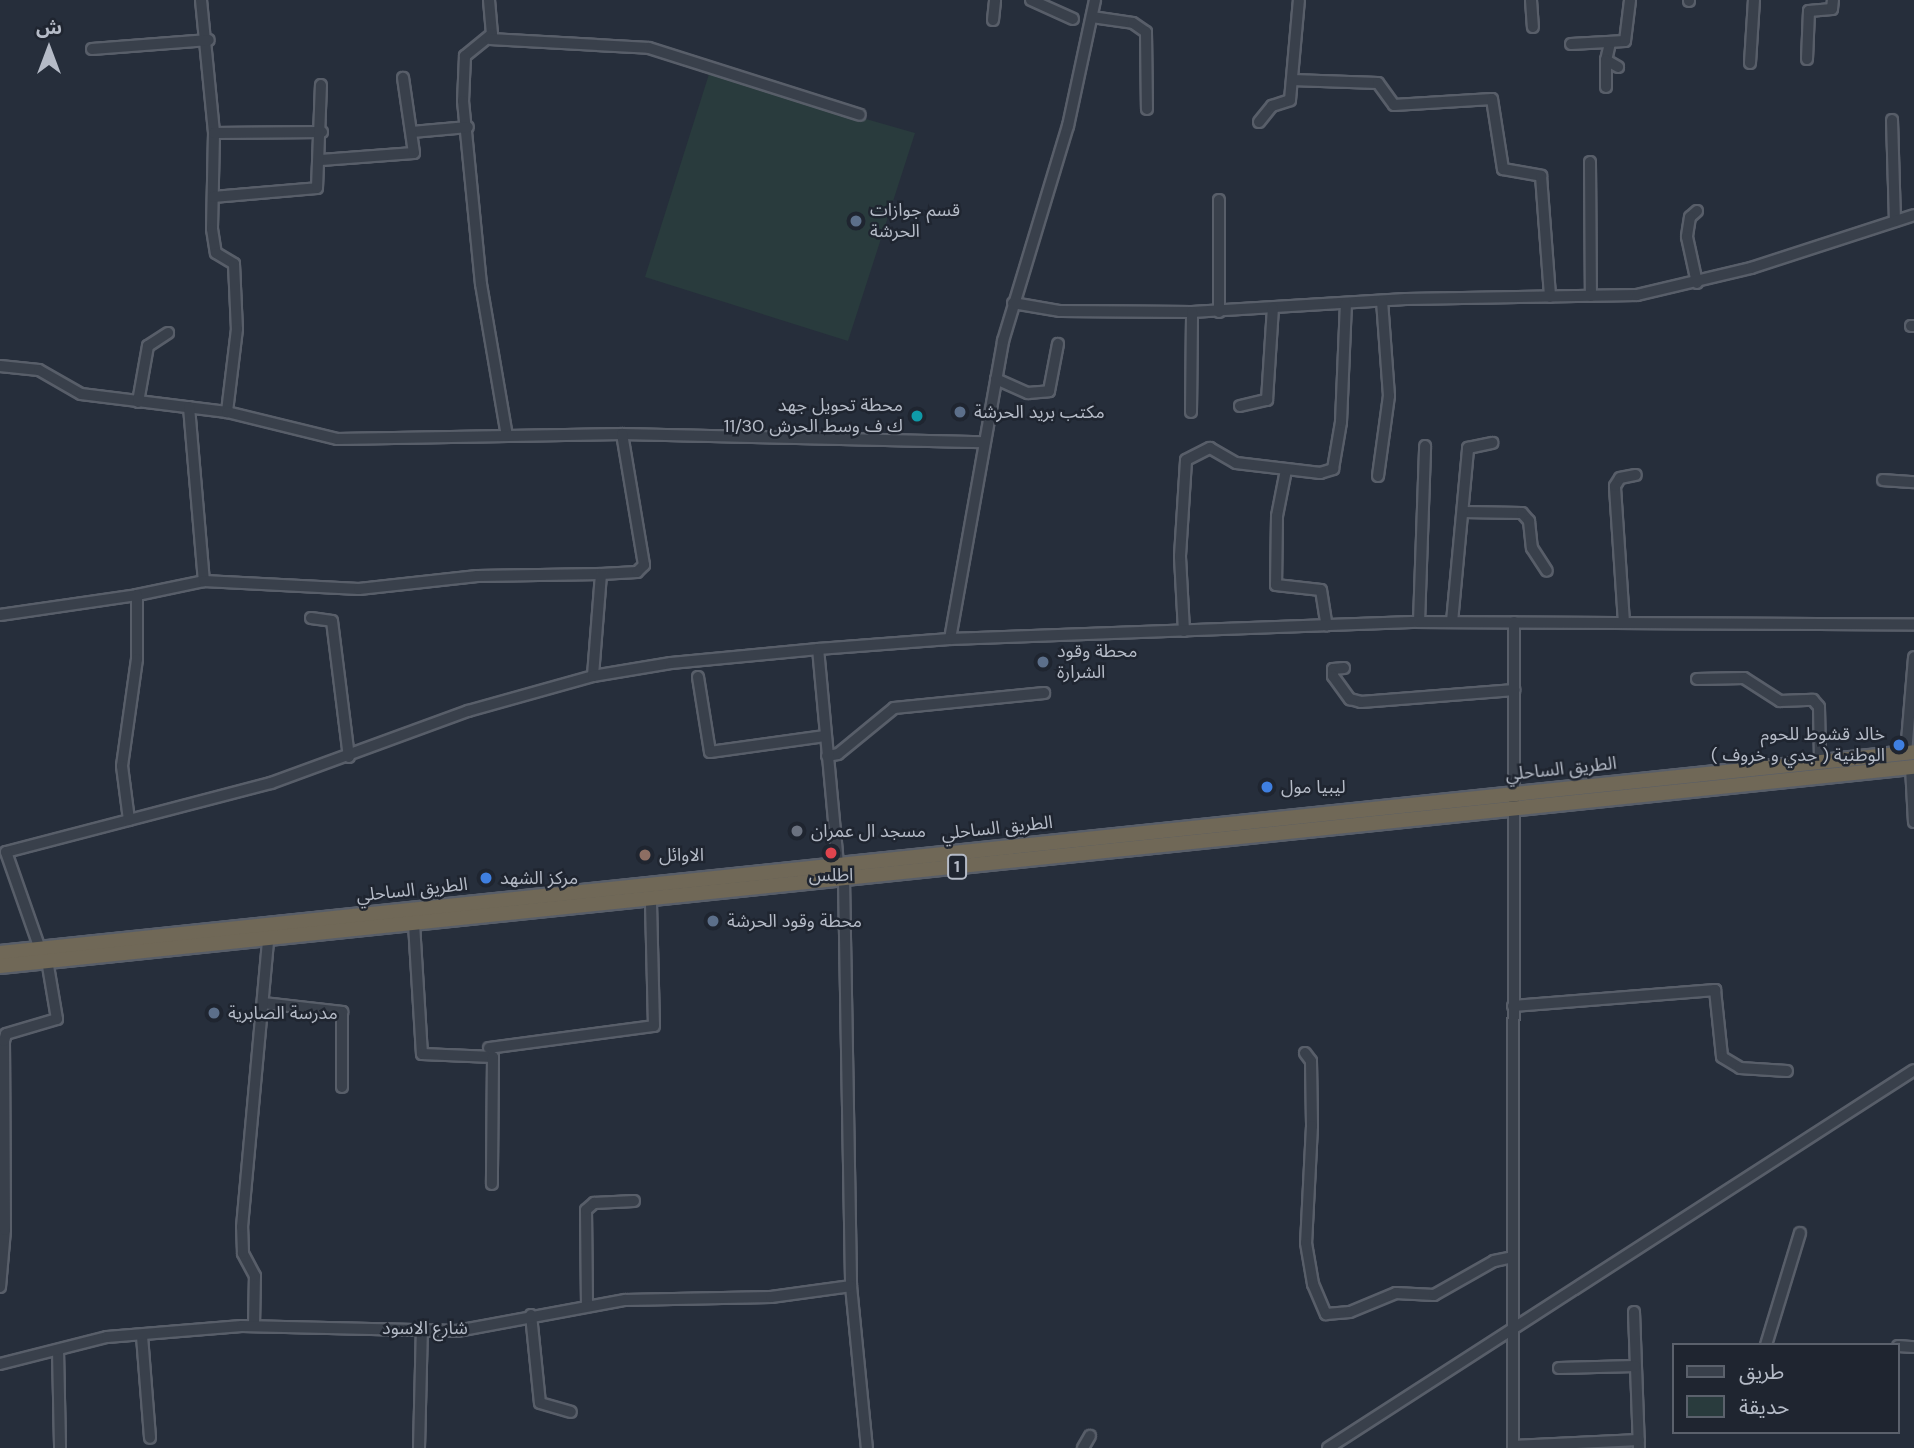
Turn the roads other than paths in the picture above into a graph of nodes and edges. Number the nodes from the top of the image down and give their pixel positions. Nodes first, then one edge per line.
1 (201, 0) edge
2 (489, 0) edge
3 (995, 0) edge
4 (1094, 0) edge
5 (1299, 0) edge
6 (1531, 0) edge
7 (1630, 0) edge
8 (1754, 0) edge
9 (1833, 0) edge
10 (1038, 2) edge
11 (1092, 17) junction
12 (1073, 19) dead end
13 (993, 20) dead end
14 (1533, 27) dead end
15 (489, 39) junction
16 (209, 40) junction
17 (1610, 43) junction
18 (1571, 44) dead end
19 (92, 49) dead end
20 (1807, 59) dead end
21 (1606, 60) junction
22 (1750, 63) dead end
23 (1618, 67) dead end
24 (403, 78) dead end
25 (1292, 80) junction
26 (321, 85) dead end
27 (1606, 87) dead end
28 (1147, 109) dead end
29 (860, 115) dead end
30 (1892, 120) dead end
31 (1259, 122) dead end
32 (468, 127) junction
33 (322, 132) junction
34 (412, 132) junction
35 (214, 133) junction
36 (321, 160) junction
37 (1590, 162) dead end
38 (213, 197) junction
39 (1219, 200) dead end
40 (1697, 211) dead end
41 (1914, 215) edge
42 (1895, 221) junction
43 (1698, 283) junction
44 (1591, 296) junction
45 (1550, 297) junction
46 (1382, 301) junction
47 (1013, 303) junction
48 (1346, 303) junction
49 (1273, 308) junction
50 (1192, 312) junction
51 (1219, 312) junction
52 (167, 333) dead end
53 (1058, 344) dead end
54 (0, 366) edge
55 (996, 379) junction
56 (138, 402) junction
57 (1240, 406) dead end
58 (189, 407) junction
59 (227, 412) junction
60 (1191, 412) dead end
61 (622, 434) junction
62 (507, 436) junction
63 (984, 442) junction
64 (1492, 443) dead end
65 (1425, 446) dead end
66 (1286, 470) junction
67 (1636, 475) dead end
68 (1378, 476) dead end
69 (1883, 480) dead end
70 (1914, 482) edge
71 (1463, 512) junction
72 (1547, 571) dead end
73 (601, 574) junction
74 (204, 581) junction
75 (137, 594) junction
76 (0, 615) edge
77 (311, 618) dead end
78 (1419, 622) junction
79 (1452, 622) junction
80 (1514, 622) junction
81 (1624, 623) junction
82 (1914, 625) edge
83 (1327, 626) junction
84 (1184, 631) junction
85 (950, 639) junction
86 (818, 649) junction
87 (1914, 657) edge
88 (1343, 668) dead end
89 (593, 676) junction
90 (698, 677) dead end
91 (1696, 679) dead end
92 (1515, 690) junction
93 (1044, 693) dead end
94 (825, 736) junction
95 (1910, 752) edge
96 (827, 756) junction
97 (349, 757) junction
98 (1820, 761) junction
99 (1912, 767) edge
100 (1513, 793) junction
101 (1514, 809) junction
102 (129, 820) junction
103 (1914, 822) edge
104 (3, 853) edge
105 (838, 864) junction
106 (844, 879) junction
107 (652, 900) junction
108 (457, 912) junction
109 (414, 924) junction
110 (268, 940) junction
111 (0, 953) edge
112 (44, 955) junction
113 (0, 966) edge
114 (263, 1003) junction
115 (1513, 1006) junction
116 (489, 1048) dead end
117 (2, 1053) edge
118 (1305, 1053) dead end
119 (1914, 1070) edge
120 (1787, 1071) dead end
121 (342, 1087) dead end
122 (492, 1184) dead end
123 (634, 1201) dead end
124 (1800, 1233) dead end
125 (1513, 1257) junction
126 (851, 1286) junction
127 (0, 1287) edge
128 (587, 1305) junction
129 (1634, 1312) dead end
130 (531, 1315) junction
131 (254, 1326) junction
132 (422, 1329) junction
133 (1512, 1333) junction
134 (142, 1335) junction
135 (1767, 1343) edge
136 (58, 1350) junction
137 (0, 1364) edge
138 (1635, 1366) junction
139 (1559, 1368) dead end
140 (571, 1412) dead end
141 (1090, 1436) dead end
142 (150, 1438) dead end
143 (1639, 1444) edge
144 (1513, 1447) edge
145 (60, 1448) edge
146 (419, 1448) edge
147 (867, 1448) edge
148 (1083, 1448) edge
149 (1328, 1448) edge

1 - 16 street
2 - 15 street
3 - 13 street
4 - 11 street
5 - 25 street
6 - 14 street
7 - 17 street
8 - 22 street
9 - 20 street
10 - 12 street
11 - 28 street
11 - 47 street
15 - 29 street
15 - 32 street
16 - 19 street
16 - 35 street
17 - 18 street
17 - 21 street
21 - 23 street
21 - 27 street
24 - 34 street
25 - 31 street
25 - 45 street
26 - 33 street
30 - 42 street
32 - 34 street
32 - 62 street
33 - 35 street
33 - 36 street
34 - 36 street
35 - 38 street
36 - 38 street
37 - 44 street
38 - 59 street
39 - 51 street
40 - 43 street
41 - 42 street
42 - 43 street
43 - 44 street
44 - 45 street
45 - 46 street
46 - 48 street
46 - 68 street
47 - 50 street
47 - 55 street
48 - 49 street
48 - 66 street
49 - 51 street
49 - 57 street
50 - 51 street
50 - 60 street
52 - 56 street
53 - 55 street
54 - 56 street
55 - 63 street
56 - 58 street
58 - 59 street
58 - 74 street
59 - 62 street
61 - 62 street
61 - 63 street
61 - 73 street
63 - 85 street
64 - 71 street
65 - 78 street
66 - 83 street
66 - 84 street
67 - 81 street
69 - 70 street
71 - 72 street
71 - 79 street
73 - 74 street
73 - 89 street
74 - 75 street
75 - 76 street
75 - 102 street
77 - 97 street
78 - 79 street
78 - 83 street
79 - 80 street
80 - 81 street
80 - 92 street
81 - 82 street
83 - 84 street
84 - 85 street
85 - 86 street
86 - 89 street
86 - 94 street
87 - 95 street
88 - 92 street
89 - 97 street
90 - 94 street
91 - 98 street
92 - 100 street
93 - 96 street
94 - 96 street
95 - 98 highway, الطريق الساحلي
96 - 105 street
97 - 102 street
98 - 100 highway, الطريق الساحلي
99 - 101 highway, الطريق الساحلي / 1
99 - 103 street
100 - 101 street
100 - 105 highway, الطريق الساحلي
101 - 106 highway, الطريق الساحلي / 1
101 - 115 street
102 - 104 street
104 - 112 street
105 - 108 highway, الطريق الساحلي
106 - 107 highway, الطريق الساحلي / 1
106 - 126 street
107 - 108 highway, الطريق الساحلي / 1
107 - 116 street
108 - 109 highway, الطريق الساحلي / 1
108 - 112 highway, الطريق الساحلي
109 - 110 highway, الطريق الساحلي / 1
109 - 122 street
110 - 112 highway, الطريق الساحلي / 1
110 - 114 street
111 - 112 highway, الطريق الساحلي
112 - 113 highway, الطريق الساحلي / 1
112 - 117 street
114 - 121 street
114 - 131 street
115 - 120 street
115 - 125 street
117 - 127 street
118 - 125 street
119 - 133 street
123 - 128 street
124 - 135 street
125 - 133 street
126 - 128 street, شارع الاسود
126 - 147 street
128 - 130 street, شارع الاسود
129 - 138 street
130 - 132 street, شارع الاسود
130 - 140 street
131 - 132 street, شارع الاسود
131 - 134 street, شارع الاسود
132 - 146 street
133 - 144 street
133 - 149 street
134 - 136 street, شارع الاسود
134 - 142 street
136 - 137 street, شارع الاسود
136 - 145 street
138 - 139 street
138 - 143 street
141 - 148 street
143 - 144 street

